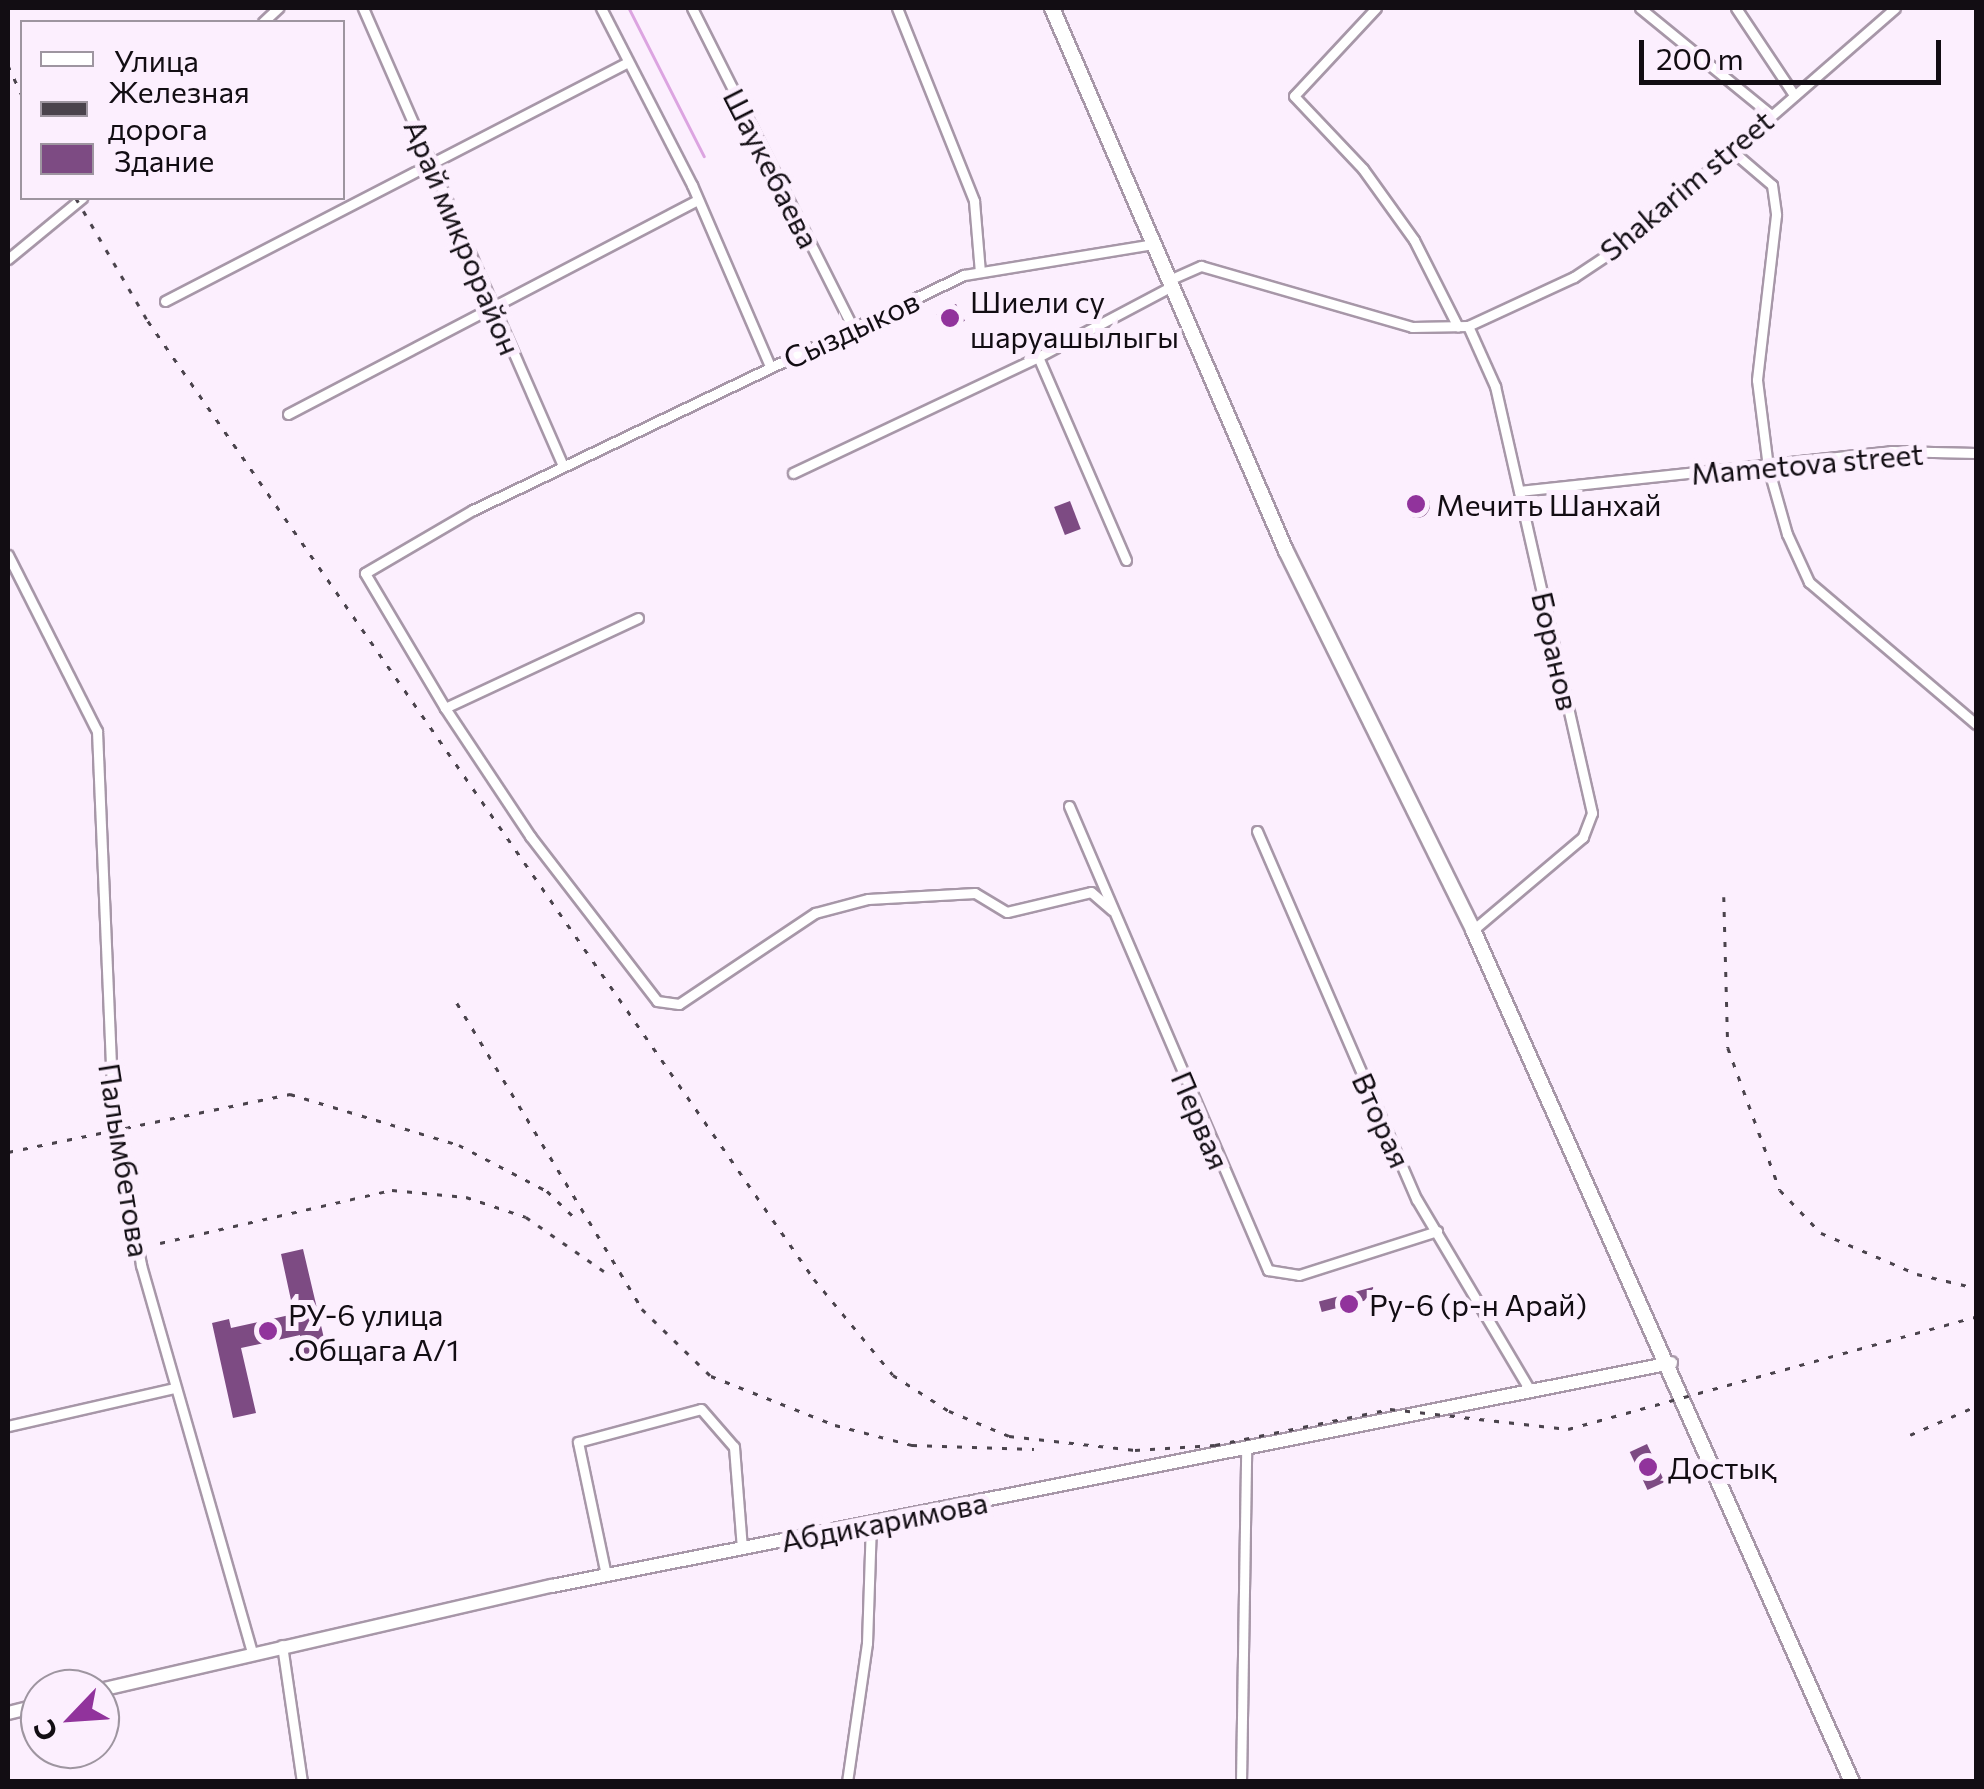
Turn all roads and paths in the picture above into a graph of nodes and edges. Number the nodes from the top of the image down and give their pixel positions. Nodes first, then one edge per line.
1 (363, 8) edge
2 (601, 8) edge
3 (692, 8) edge
4 (896, 8) edge
5 (1052, 8) edge
6 (1376, 8) edge
7 (1640, 8) edge
8 (1736, 8) edge
9 (1895, 8) edge
10 (626, 64) junction
11 (1794, 95) junction
12 (1770, 114) junction
13 (1731, 150) junction
14 (430, 158) junction
15 (80, 200) edge
16 (698, 200) junction
17 (1154, 244) junction
18 (8, 258) edge
19 (980, 272) junction
20 (1170, 283) junction
21 (165, 301) dead end
22 (496, 308) junction
23 (1464, 327) junction
24 (853, 328) junction
25 (1038, 357) junction
26 (770, 366) junction
27 (288, 414) dead end
28 (1976, 453) edge
29 (563, 466) junction
30 (1768, 466) junction
31 (793, 473) dead end
32 (1519, 491) junction
33 (8, 555) edge
34 (1126, 560) dead end
35 (638, 618) dead end
36 (445, 708) junction
37 (1976, 724) edge
38 (1068, 806) dead end
39 (1257, 832) dead end
40 (1112, 910) junction
41 (1473, 930) junction
42 (1437, 1231) junction
43 (1670, 1363) junction
44 (174, 1388) junction
45 (1532, 1394) junction
46 (8, 1426) edge
47 (1246, 1452) junction
48 (872, 1522) junction
49 (742, 1548) junction
50 (606, 1575) junction
51 (282, 1645) junction
52 (252, 1652) junction
53 (120, 1685) edge
54 (302, 1782) edge
55 (847, 1782) edge
56 (1240, 1782) edge
57 (1852, 1782) edge

1 - 14 street, Арай микрорайон
2 - 10 street
3 - 24 street, Шаукебаева
4 - 19 street
5 - 17 main road
6 - 23 street, Боранов
7 - 12 street
8 - 11 street
9 - 11 street, Shakarim street
10 - 14 street
10 - 16 street
11 - 12 street, Shakarim street
12 - 13 street, Shakarim street
13 - 23 street, Shakarim street
13 - 30 street
14 - 21 street
14 - 22 street, Арай микрорайон
15 - 18 street
16 - 22 street
16 - 26 street
17 - 19 street, Сыздыков
17 - 20 main road
19 - 24 street, Сыздыков
20 - 23 street, Shakarim street
20 - 25 street, Shakarim street
20 - 41 main road
22 - 27 street
22 - 29 street, Арай микрорайон
23 - 32 street, Боранов
24 - 26 street, Сыздыков
25 - 31 street, Shakarim street
25 - 34 street
26 - 29 street, Сыздыков
28 - 30 street, Mametova street
29 - 36 street, Сыздыков
30 - 32 street, Mametova street
30 - 37 street
32 - 41 street, Боранов
33 - 44 street, Палымбетова
35 - 36 street
36 - 40 street
38 - 40 street, Первая
39 - 42 street, Вторая
40 - 42 street, Первая
41 - 43 main road
42 - 45 street, Вторая
43 - 45 main road, Абдикаримова
43 - 57 main road
44 - 46 street
44 - 52 street, Палымбетова
45 - 47 main road, Абдикаримова
47 - 48 main road, Абдикаримова
47 - 56 street
48 - 49 main road, Абдикаримова
48 - 55 street
49 - 50 main road, Абдикаримова
49 - 50 street
50 - 51 main road, Абдикаримова
51 - 52 main road, Абдикаримова
51 - 54 street
52 - 53 main road, Абдикаримова

